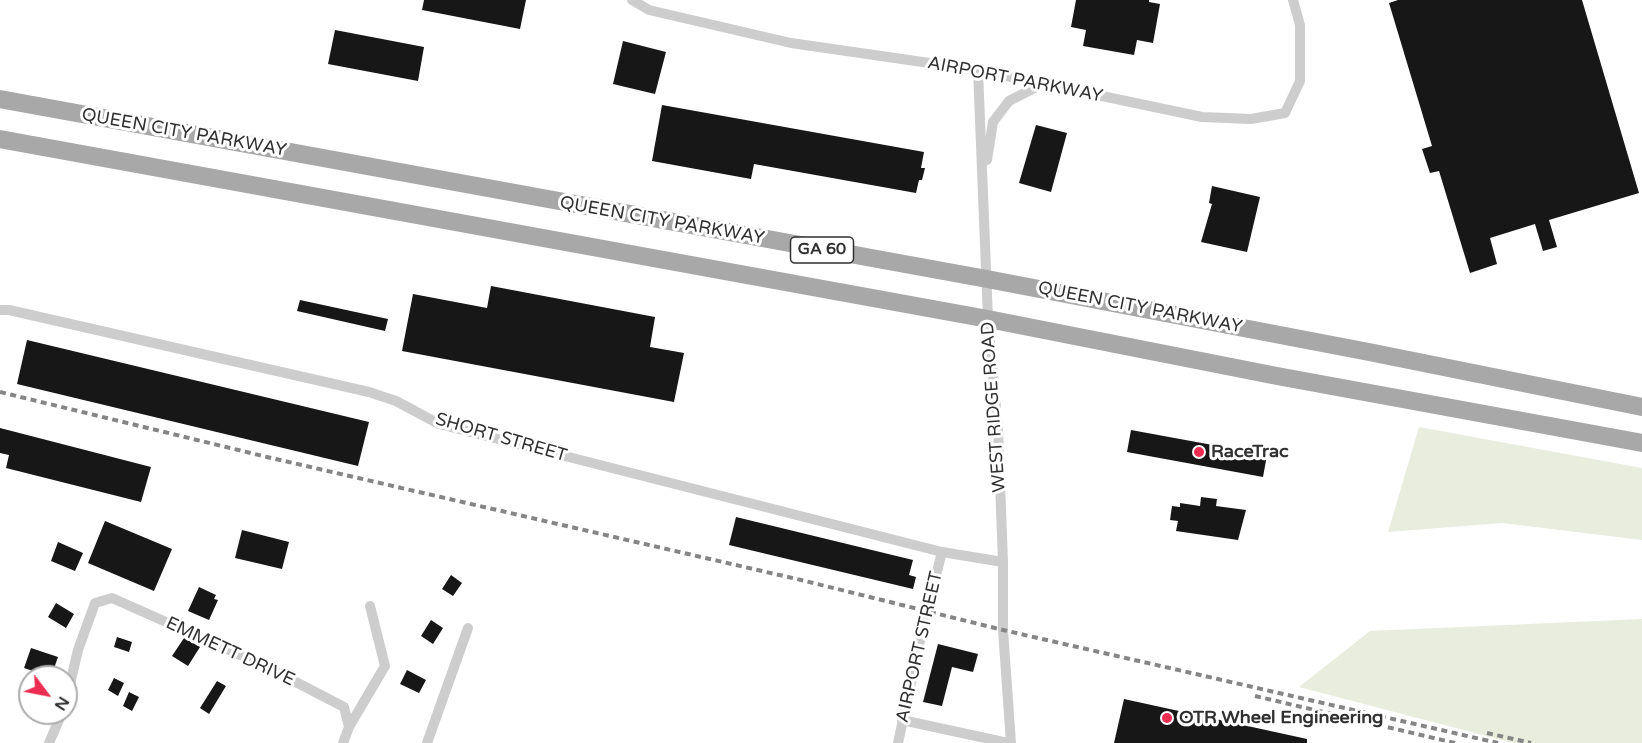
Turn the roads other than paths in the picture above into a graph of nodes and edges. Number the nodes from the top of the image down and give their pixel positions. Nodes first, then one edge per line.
1 (632, 0) edge
2 (1293, 0) edge
3 (978, 70) junction
4 (1044, 83) junction
5 (0, 99) edge
6 (0, 139) edge
7 (983, 187) junction
8 (987, 279) junction
9 (0, 310) edge
10 (988, 319) junction
11 (1642, 407) edge
12 (1642, 443) edge
13 (942, 552) junction
14 (1003, 562) junction
15 (370, 606) dead end
16 (468, 628) dead end
17 (74, 665) edge
18 (902, 720) junction
19 (57, 725) edge
20 (349, 727) junction
21 (49, 743) edge
22 (343, 743) edge
23 (428, 743) edge
24 (898, 743) edge
25 (1010, 743) edge

1 - 3 street, AIRPORT PARKWAY
2 - 4 street, AIRPORT PARKWAY
3 - 4 street, AIRPORT PARKWAY
3 - 7 street, WEST RIDGE ROAD
4 - 7 street
5 - 8 main road, QUEEN CITY PARKWAY / GA 60
6 - 10 main road, QUEEN CITY PARKWAY / GA 60
7 - 8 street, WEST RIDGE ROAD
8 - 10 street, WEST RIDGE ROAD
8 - 11 main road, QUEEN CITY PARKWAY / GA 60
9 - 13 street, SHORT STREET
10 - 12 main road, QUEEN CITY PARKWAY / GA 60
10 - 14 street, WEST RIDGE ROAD
13 - 14 street, SHORT STREET
13 - 18 street, AIRPORT STREET
14 - 25 street, WEST RIDGE ROAD
15 - 20 street
16 - 23 street
17 - 20 street, EMMETT DRIVE
18 - 24 street, AIRPORT STREET
18 - 25 street
19 - 21 street
20 - 22 street

